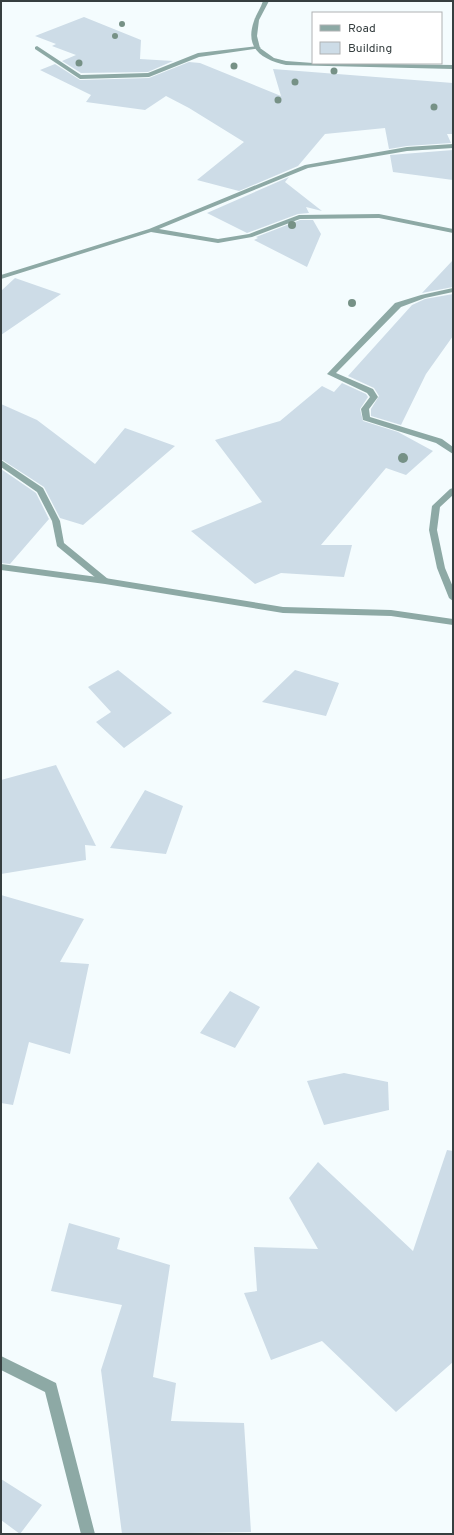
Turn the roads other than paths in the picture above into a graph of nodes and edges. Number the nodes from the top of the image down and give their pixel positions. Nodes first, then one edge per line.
1 (266, 1) edge
2 (37, 48) dead end
3 (258, 48) junction
4 (312, 64) edge
5 (328, 64) edge
6 (453, 67) edge
7 (453, 146) edge
8 (151, 230) junction
9 (453, 230) edge
10 (1, 277) edge
11 (453, 290) edge
12 (453, 451) edge
13 (1, 463) edge
14 (453, 491) edge
15 (1, 567) edge
16 (105, 581) junction
17 (453, 598) edge
18 (453, 622) edge
19 (1, 1363) edge
20 (88, 1534) edge

1 - 3 street
2 - 3 street
3 - 4 street
5 - 6 street
7 - 8 street
8 - 9 street
8 - 10 street
11 - 12 street
13 - 16 street
14 - 17 street
15 - 16 street
16 - 18 street
19 - 20 street

